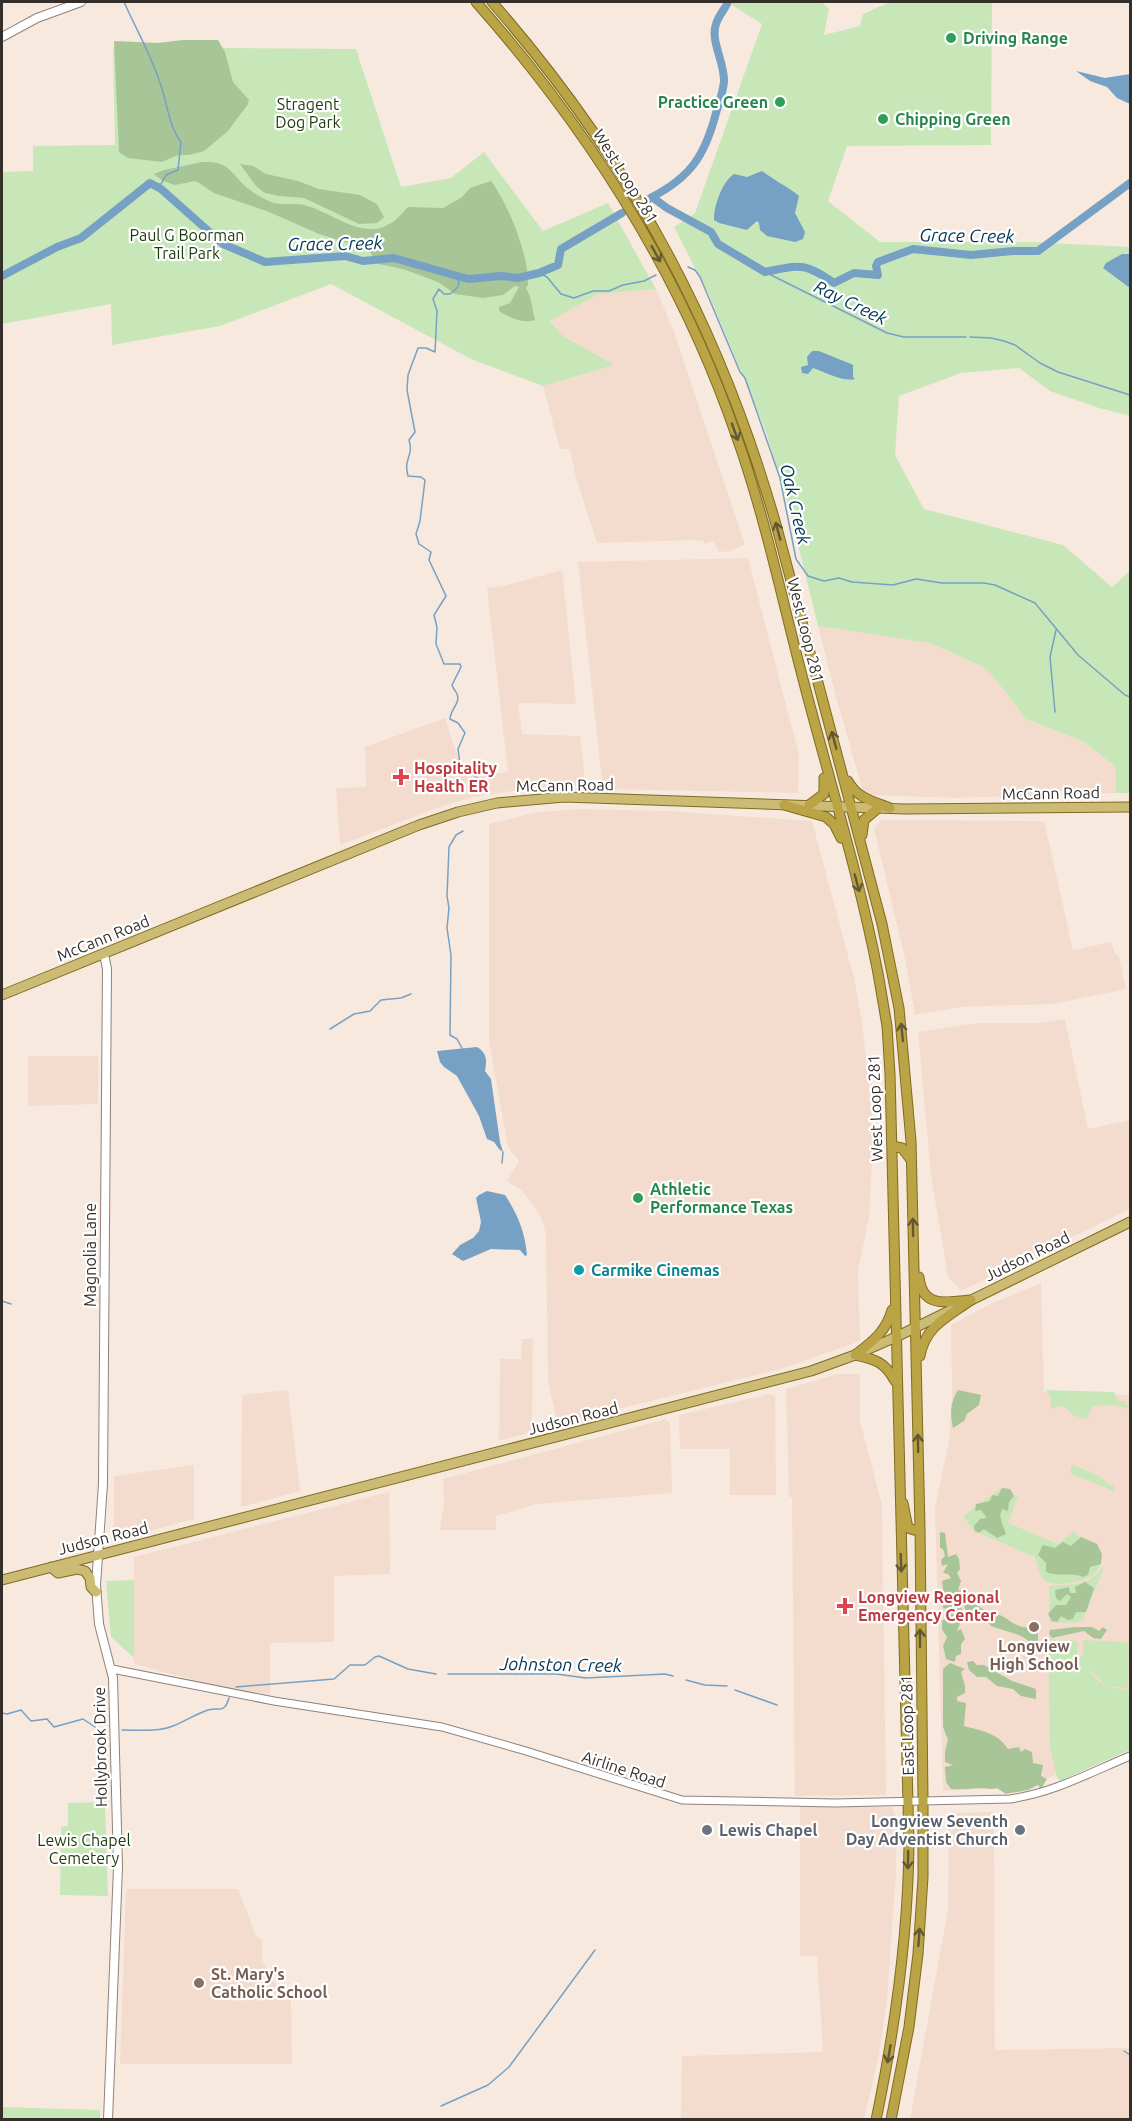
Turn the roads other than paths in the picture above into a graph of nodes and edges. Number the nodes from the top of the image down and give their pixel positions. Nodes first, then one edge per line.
1 (81, 2) edge
2 (476, 2) edge
3 (492, 2) edge
4 (2, 37) edge
5 (510, 40) junction
6 (562, 87) junction
7 (570, 117) junction
8 (612, 158) junction
9 (704, 352) junction
10 (742, 416) junction
11 (769, 544) junction
12 (792, 584) junction
13 (790, 629) junction
14 (813, 662) junction
15 (822, 754) junction
16 (841, 767) junction
17 (784, 805) junction
18 (809, 805) junction
19 (837, 806) junction
20 (851, 807) junction
21 (1131, 807) edge
22 (878, 808) junction
23 (890, 808) junction
24 (863, 852) junction
25 (849, 855) junction
26 (104, 954) junction
27 (2, 995) edge
28 (892, 1146) junction
29 (912, 1165) junction
30 (1131, 1222) edge
31 (914, 1251) junction
32 (895, 1299) junction
33 (971, 1300) junction
34 (916, 1327) junction
35 (896, 1337) junction
36 (855, 1355) junction
37 (917, 1374) junction
38 (897, 1383) junction
39 (899, 1489) junction
40 (920, 1528) junction
41 (97, 1556) junction
42 (51, 1567) junction
43 (2, 1580) edge
44 (96, 1592) junction
45 (112, 1669) junction
46 (1131, 1756) edge
47 (923, 1801) junction
48 (908, 1802) junction
49 (902, 1967) junction
50 (909, 2027) junction
51 (885, 2075) junction
52 (108, 2120) edge
53 (876, 2120) edge
54 (881, 2120) edge
55 (891, 2120) edge

1 - 4 main road
2 - 5 highway, West Loop 281
3 - 6 highway, West Loop 281
5 - 6 highway
5 - 7 highway, West Loop 281
6 - 8 highway, West Loop 281
7 - 8 highway
7 -> 9 highway, West Loop 281
8 - 10 highway, West Loop 281
9 - 10 highway
9 -> 11 highway, West Loop 281
12 -> 10 highway, West Loop 281
11 - 12 highway
11 - 13 highway, West Loop 281
12 - 14 highway, West Loop 281
13 - 14 highway
13 - 15 highway, West Loop 281
16 -> 14 highway, West Loop 281
15 - 18 highway
15 - 19 highway, West Loop 281
16 - 20 highway, West Loop 281
16 - 23 highway
17 - 18 main road, McCann Road
17 - 25 highway
17 - 26 main road, McCann Road
18 - 19 main road, McCann Road
19 - 20 main road, McCann Road
19 - 25 highway, West Loop 281
20 - 22 main road, McCann Road
20 - 24 highway, West Loop 281
21 - 23 main road, McCann Road
22 - 23 main road, McCann Road
22 - 24 highway
29 -> 24 highway, West Loop 281
25 -> 28 highway, West Loop 281
26 - 27 main road, McCann Road
26 - 41 main road, Magnolia Lane
28 - 29 highway
28 - 32 highway, West Loop 281
31 -> 29 highway, West Loop 281
30 - 33 main road, Judson Road
31 - 33 highway
31 - 34 highway, West Loop 281
32 - 35 highway, West Loop 281
32 - 36 highway
33 - 34 main road, Judson Road
33 - 37 highway
34 - 35 main road, Judson Road
34 - 37 highway, East Loop 281
35 - 36 main road, Judson Road
35 - 38 highway, East Loop 281
36 - 38 highway
36 - 41 main road, Judson Road
40 -> 37 highway, East Loop 281
38 - 39 highway, East Loop 281
39 - 40 highway
39 -> 48 highway, East Loop 281
47 -> 40 highway, East Loop 281
41 - 42 main road, Judson Road
41 - 44 main road, Hollybrook Drive
42 - 43 main road, Judson Road
42 - 44 main road
44 - 45 main road, Hollybrook Drive
45 - 48 street, Airline Road
45 - 52 main road, Hollybrook Drive
46 - 47 street, Airline Road
47 - 48 street, Airline Road
50 -> 47 highway, East Loop 281
48 -> 49 highway, East Loop 281
49 - 50 highway
49 -> 51 highway, East Loop 281
50 - 55 highway, East Loop 281
51 - 53 highway, East Loop 281
51 - 54 highway

